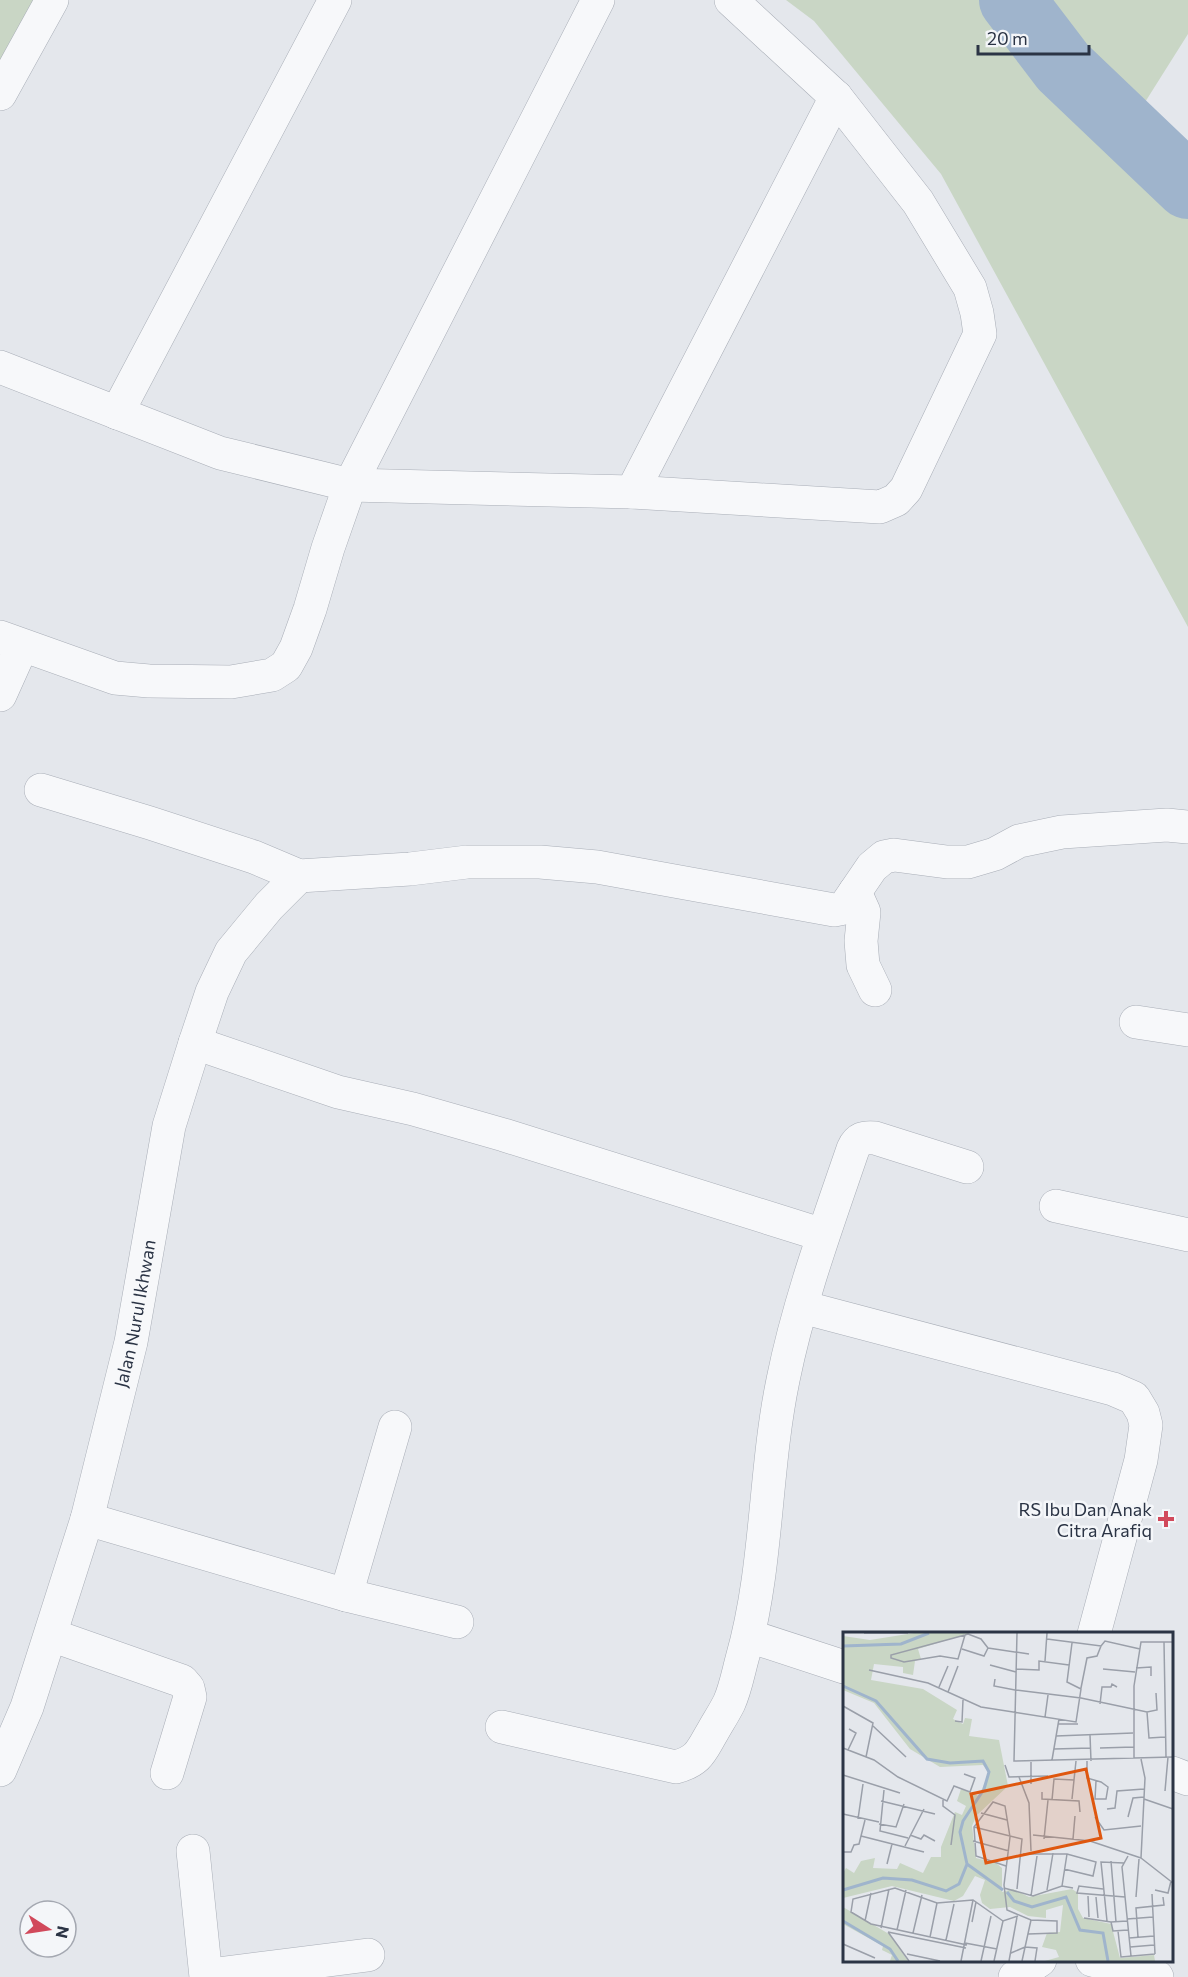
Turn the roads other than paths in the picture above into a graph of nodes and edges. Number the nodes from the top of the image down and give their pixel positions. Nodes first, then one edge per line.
1 (52, 0) edge
2 (335, 0) edge
3 (598, 0) edge
4 (731, 0) edge
5 (0, 94) edge
6 (836, 97) junction
7 (0, 367) edge
8 (117, 413) junction
9 (350, 485) junction
10 (632, 492) junction
11 (11, 641) edge
12 (0, 695) edge
13 (40, 790) dead end
14 (1188, 827) edge
15 (299, 876) junction
16 (855, 892) junction
17 (875, 990) dead end
18 (1136, 1022) dead end
19 (1188, 1030) edge
20 (195, 1043) junction
21 (967, 1167) dead end
22 (1056, 1206) dead end
23 (823, 1235) junction
24 (1188, 1235) edge
25 (802, 1307) junction
26 (395, 1427) dead end
27 (87, 1519) junction
28 (346, 1595) junction
29 (457, 1622) dead end
30 (1095, 1632) edge
31 (51, 1635) junction
32 (749, 1636) junction
33 (843, 1667) edge
34 (502, 1727) dead end
35 (0, 1770) edge
36 (167, 1773) dead end
37 (1173, 1773) edge
38 (1188, 1779) edge
39 (193, 1851) dead end
40 (369, 1955) dead end
41 (1037, 1962) edge
42 (1100, 1962) edge
43 (206, 1977) edge
44 (211, 1977) edge
45 (1016, 1977) edge
46 (1157, 1977) edge

1 - 5 street
2 - 8 street
3 - 9 street
4 - 6 street
6 - 10 street
6 - 10 street
7 - 8 street
8 - 9 street
9 - 10 street
9 - 11 street
11 - 12 street
13 - 15 street
14 - 16 street
15 - 16 street
15 - 20 street, Jalan Nurul Ikhwan
16 - 17 street
18 - 19 street
20 - 23 street
20 - 27 street, Jalan Nurul Ikhwan
21 - 23 street
22 - 24 street
23 - 25 street
25 - 30 street
25 - 32 street
26 - 28 street
27 - 28 street
27 - 31 street, Jalan Nurul Ikhwan
28 - 29 street
31 - 35 street, Jalan Nurul Ikhwan
31 - 36 street
32 - 33 street
32 - 34 street
37 - 38 street
39 - 43 street
40 - 44 street
41 - 45 street
42 - 46 street

